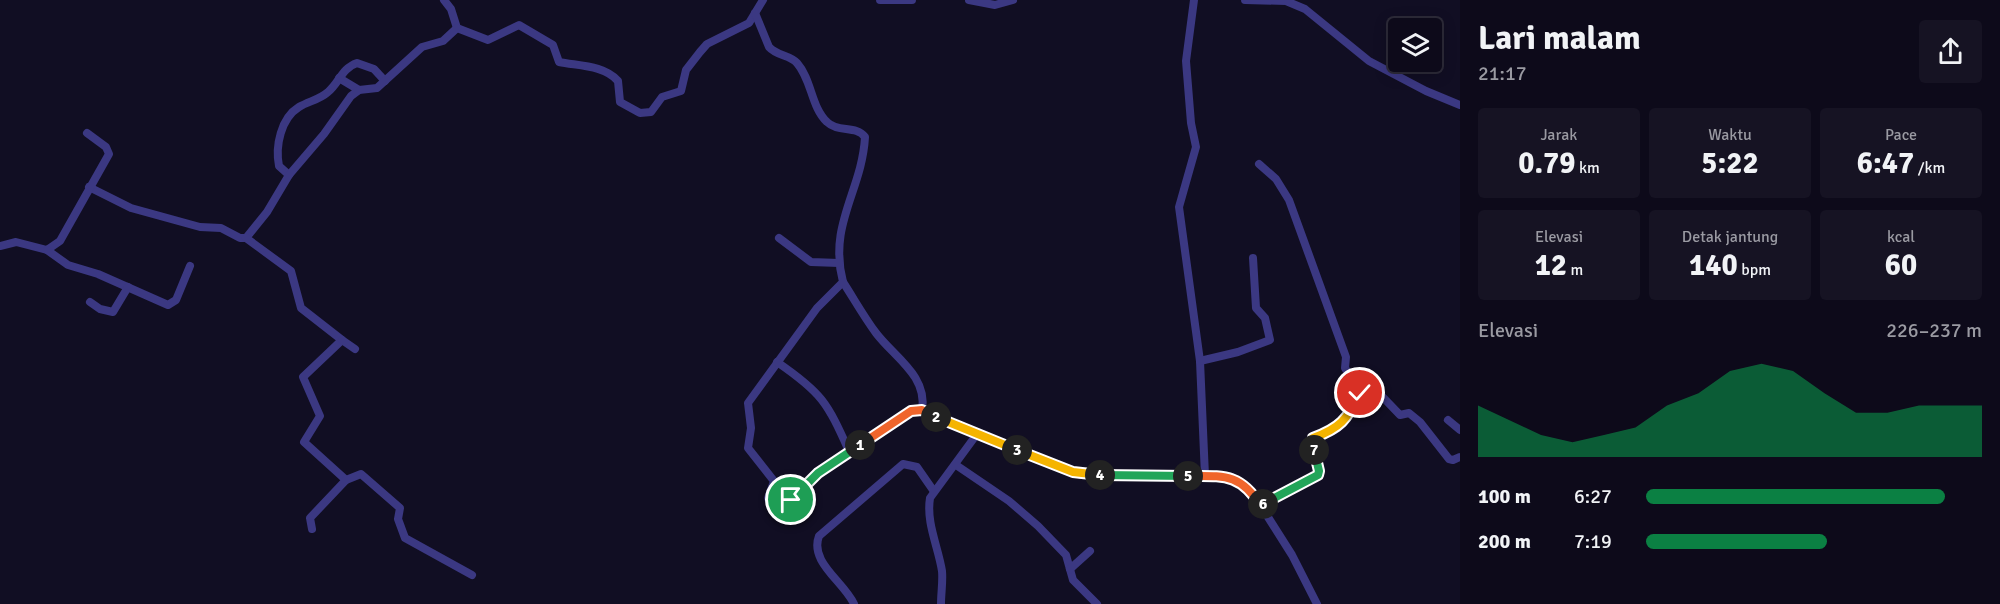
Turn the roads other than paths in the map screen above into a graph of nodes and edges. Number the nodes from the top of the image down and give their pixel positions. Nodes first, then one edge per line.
1 (444, 0) edge
2 (763, 0) edge
3 (880, 0) edge
4 (912, 0) edge
5 (969, 0) edge
6 (1013, 0) edge
7 (1194, 0) edge
8 (1245, 0) edge
9 (755, 14) junction
10 (457, 28) junction
11 (339, 78) junction
12 (385, 81) junction
13 (359, 90) junction
14 (1460, 105) edge
15 (87, 133) dead end
16 (1259, 164) dead end
17 (288, 175) junction
18 (89, 187) junction
19 (246, 238) junction
20 (779, 238) dead end
21 (0, 246) edge
22 (47, 250) junction
23 (1252, 258) dead end
24 (839, 263) junction
25 (190, 266) dead end
26 (843, 282) junction
27 (128, 287) junction
28 (90, 302) dead end
29 (342, 340) junction
30 (355, 349) dead end
31 (1200, 360) junction
32 (777, 362) junction
33 (1360, 393) junction
34 (922, 410) junction
35 (1448, 420) dead end
36 (1460, 430) edge
37 (977, 434) junction
38 (849, 451) junction
39 (1460, 458) edge
40 (956, 465) junction
41 (1205, 476) junction
42 (346, 480) junction
43 (933, 490) junction
44 (1261, 506) junction
45 (312, 529) dead end
46 (1090, 550) dead end
47 (1070, 569) junction
48 (472, 575) dead end
49 (854, 604) edge
50 (941, 604) edge
51 (1097, 604) edge
52 (1317, 604) edge

1 - 10 street
2 - 9 street
3 - 4 street
5 - 6 street
7 - 31 street
8 - 14 street
9 - 10 street
9 - 24 street
10 - 12 street
11 - 12 street
11 - 13 street
11 - 17 street
12 - 13 street
13 - 17 street
15 - 18 street
16 - 33 street
17 - 19 street
18 - 19 street
18 - 22 street
19 - 29 street
20 - 24 street
21 - 22 street
22 - 27 street
23 - 31 street
24 - 26 street
25 - 27 street
26 - 32 street
26 - 34 street
27 - 28 street
29 - 30 street
29 - 42 street
31 - 41 street
32 - 38 street
32 - 38 street
33 - 39 street
33 - 44 street
34 - 37 street
34 - 38 street
35 - 36 street
37 - 40 street
37 - 41 street
40 - 43 street
40 - 47 street
41 - 44 street
42 - 45 street
42 - 48 street
43 - 49 street
43 - 50 street
44 - 52 street
46 - 47 street
47 - 51 street

